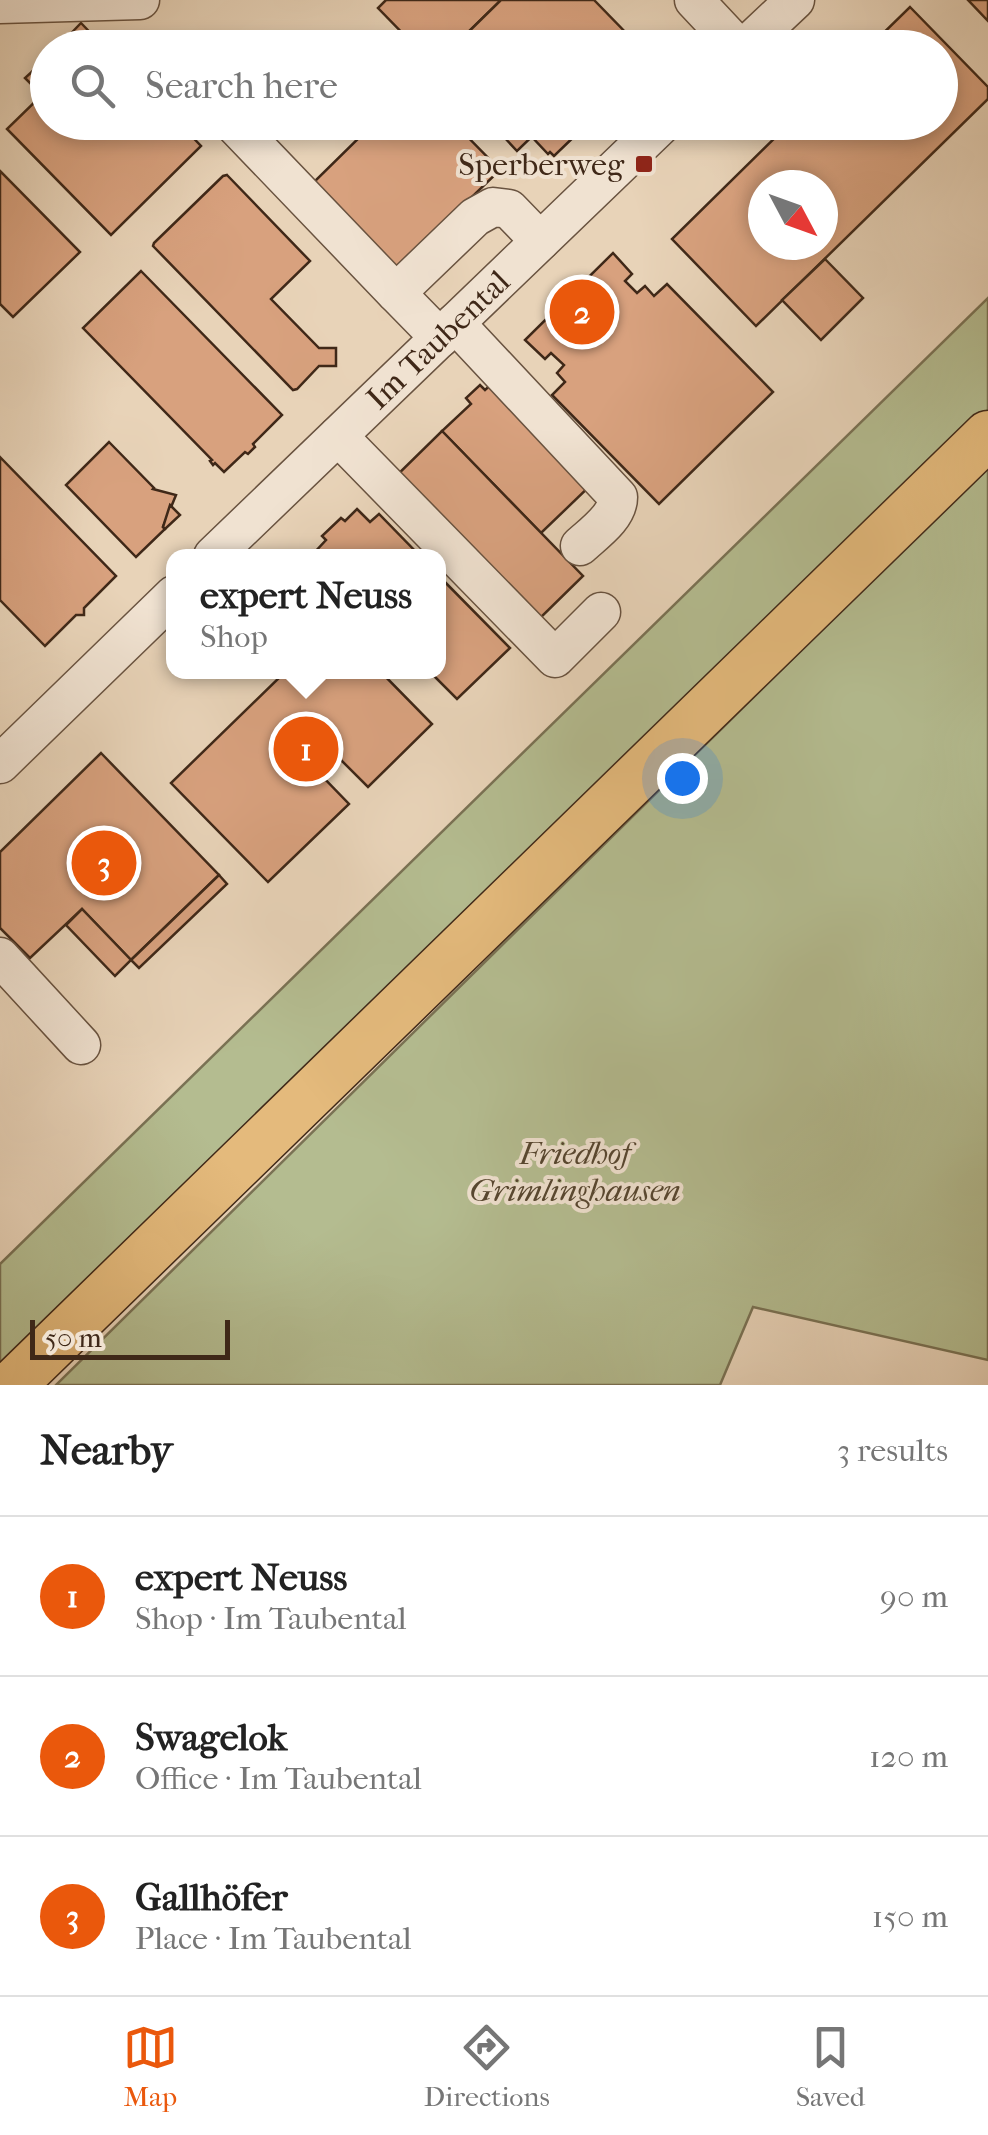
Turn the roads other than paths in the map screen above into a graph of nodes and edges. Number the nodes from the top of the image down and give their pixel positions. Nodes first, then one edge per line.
1 (140, 0) edge
2 (694, 0) edge
3 (796, 0) edge
4 (0, 4) edge
5 (723, 30) edge
6 (762, 30) edge
7 (249, 140) edge
8 (645, 140) edge
9 (540, 241) junction
10 (396, 292) junction
11 (447, 331) junction
12 (988, 435) edge
13 (338, 436) junction
14 (580, 546) dead end
15 (220, 549) edge
16 (166, 603) edge
17 (601, 612) dead end
18 (0, 764) edge
19 (0, 957) edge
20 (81, 1045) dead end
21 (12, 1385) edge

1 - 4 street
2 - 5 street
3 - 6 street
7 - 10 street
8 - 9 street, Im Taubental
9 - 10 street
9 - 11 street, Im Taubental
10 - 11 street
11 - 13 street, Im Taubental
11 - 14 street
12 - 21 main road
13 - 15 street, Im Taubental
13 - 17 street
16 - 18 street
19 - 20 street

